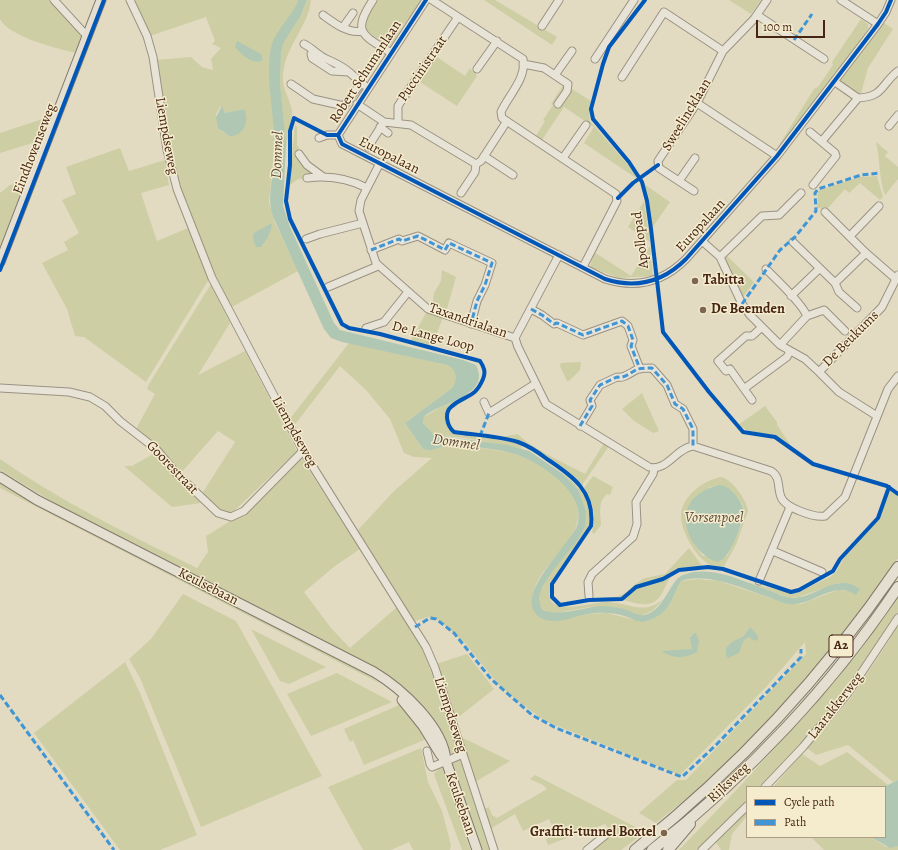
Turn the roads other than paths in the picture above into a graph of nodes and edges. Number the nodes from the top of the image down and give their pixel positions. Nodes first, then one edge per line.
1 (54, 0) edge
2 (101, 0) edge
3 (130, 0) edge
4 (373, 0) edge
5 (426, 0) edge
6 (432, 0) edge
7 (559, 0) edge
8 (634, 0) edge
9 (767, 0) edge
10 (841, 0) edge
11 (890, 1) edge
12 (353, 13) dead end
13 (323, 15) dead end
14 (757, 15) junction
15 (458, 17) junction
16 (876, 23) junction
17 (542, 26) dead end
18 (343, 27) junction
19 (362, 31) junction
20 (87, 36) junction
21 (496, 40) junction
22 (304, 44) dead end
23 (572, 51) dead end
24 (723, 51) junction
25 (391, 53) junction
26 (595, 59) dead end
27 (824, 59) dead end
28 (523, 64) junction
29 (477, 69) dead end
30 (898, 71) edge
31 (555, 75) junction
32 (622, 77) dead end
33 (835, 82) junction
34 (361, 83) junction
35 (291, 84) dead end
36 (368, 88) junction
37 (858, 98) junction
38 (697, 103) junction
39 (357, 104) junction
40 (558, 104) dead end
41 (898, 115) edge
42 (507, 121) junction
43 (398, 123) junction
44 (382, 125) junction
45 (586, 125) dead end
46 (889, 126) dead end
47 (810, 132) dead end
48 (388, 133) dead end
49 (338, 136) junction
50 (319, 138) dead end
51 (822, 141) junction
52 (368, 147) dead end
53 (299, 154) dead end
54 (484, 156) junction
55 (777, 156) junction
56 (563, 158) junction
57 (695, 158) dead end
58 (380, 163) junction
59 (476, 164) junction
60 (513, 175) dead end
61 (322, 176) junction
62 (307, 178) dead end
63 (679, 181) junction
64 (813, 185) dead end
65 (367, 188) junction
66 (694, 191) dead end
67 (461, 193) dead end
68 (801, 193) dead end
69 (879, 206) dead end
70 (825, 212) dead end
71 (363, 224) junction
72 (850, 236) junction
73 (306, 239) dead end
74 (702, 241) junction
75 (793, 242) dead end
76 (371, 250) junction
77 (866, 253) junction
78 (559, 255) junction
79 (720, 257) junction
80 (0, 262) edge
81 (378, 266) junction
82 (583, 267) junction
83 (819, 268) junction
84 (766, 269) dead end
85 (897, 277) edge
86 (835, 283) junction
87 (328, 287) dead end
88 (408, 292) junction
89 (791, 296) junction
90 (857, 308) dead end
91 (531, 309) junction
92 (807, 316) junction
93 (471, 324) junction
94 (762, 327) junction
95 (366, 328) dead end
96 (845, 331) dead end
97 (515, 338) junction
98 (780, 345) junction
99 (790, 351) junction
100 (640, 369) junction
101 (819, 372) junction
102 (898, 376) edge
103 (535, 384) junction
104 (0, 388) edge
105 (745, 388) junction
106 (752, 400) dead end
107 (484, 402) dead end
108 (877, 416) junction
109 (580, 426) junction
110 (693, 446) junction
111 (303, 451) junction
112 (654, 469) junction
113 (0, 471) edge
114 (0, 477) edge
115 (49, 504) junction
116 (790, 507) junction
117 (772, 551) junction
118 (898, 567) edge
119 (822, 572) dead end
120 (759, 581) dead end
121 (898, 587) edge
122 (589, 596) dead end
123 (898, 618) edge
124 (427, 751) dead end
125 (463, 754) junction
126 (446, 761) junction
127 (766, 786) edge
128 (746, 807) edge
129 (684, 828) junction
130 (608, 833) dead end
131 (656, 847) edge
132 (476, 849) edge
133 (494, 850) edge
134 (587, 850) edge
135 (635, 850) edge
136 (668, 850) edge
137 (702, 850) edge

1 - 20 street
2 - 20 main road, Eindhovenseweg
3 - 111 street, Liempdseweg
4 - 19 street
5 - 25 street, Robert Schumanlaan
6 - 15 street
7 - 17 street
8 - 26 street
9 - 14 street, Sweelincklaan
10 - 16 street
11 - 16 street, Europalaan
12 - 18 street
13 - 18 street
14 - 24 street, Sweelincklaan
14 - 27 street
15 - 21 street
15 - 43 street, Puccinistraat
16 - 33 street, Europalaan
18 - 19 street
19 - 25 street
20 - 80 main road, Eindhovenseweg
21 - 28 street
21 - 29 street
22 - 34 street
23 - 31 street
24 - 32 street
24 - 38 street, Sweelincklaan
25 - 36 street, Robert Schumanlaan
28 - 31 street
28 - 42 street
30 - 37 street
31 - 40 street
33 - 37 street
33 - 55 street, Europalaan
34 - 35 street
34 - 36 street
36 - 39 street, Robert Schumanlaan
37 - 51 street
38 - 55 street
38 - 63 street, Sweelincklaan
39 - 44 street, Puccinistraat
39 - 49 street, Robert Schumanlaan
41 - 46 street
42 - 54 street
42 - 56 street
43 - 44 street, Puccinistraat
43 - 59 street, Puccinistraat
44 - 48 street, Puccinistraat
44 - 52 street
45 - 56 street
47 - 51 street
49 - 50 street
49 - 58 street, Europalaan
51 - 64 street
53 - 61 street
54 - 59 street
54 - 60 street
55 - 74 street, Europalaan
56 - 82 street
57 - 63 street
58 - 65 street, Taxandrialaan
58 - 78 street, Europalaan
59 - 67 street
61 - 62 street
61 - 65 street
63 - 66 street
65 - 71 street, Taxandrialaan
68 - 79 street
69 - 72 street
70 - 72 street
71 - 73 street
71 - 76 street, Taxandrialaan
72 - 77 street
74 - 79 street, De Beukums
74 - 82 street, Europalaan
75 - 83 street
76 - 81 street, Taxandrialaan
76 - 93 street
77 - 85 street
77 - 86 street
78 - 82 street, Europalaan
78 - 91 street
79 - 94 street, De Beukums
81 - 87 street
81 - 88 street, Taxandrialaan
83 - 86 street
83 - 89 street
84 - 89 street
85 - 101 street, De Beukums
86 - 90 street
88 - 93 street, Taxandrialaan
88 - 95 street
89 - 92 street
91 - 97 street
91 - 100 street
92 - 96 street
92 - 98 street
93 - 97 street, Taxandrialaan
94 - 98 street, De Beukums
94 - 105 street
97 - 103 street
98 - 99 street, De Beukums
99 - 101 street, De Beukums
99 - 105 street
100 - 109 street
100 - 110 street
101 - 108 street
102 - 108 street
103 - 107 street
103 - 109 street
104 - 111 street, Goorestraat
105 - 106 street
108 - 116 street
109 - 112 street
110 - 112 street
110 - 116 street
111 - 125 street, Liempdseweg
112 - 122 street
113 - 115 main road, Keulsebaan
114 - 115 main road, Keulsebaan
115 - 126 main road, Keulsebaan
116 - 117 street
117 - 119 street
117 - 120 street
118 - 135 highway, Rijksweg / A2
121 - 129 highway, Rijksweg / A2
123 - 127 street, Laarakkerweg
124 - 126 street
125 - 126 street
125 - 133 street, Liempdseweg
126 - 132 main road, Keulsebaan
128 - 137 street
129 - 131 highway, A2
129 - 136 highway, A2
130 - 134 street

